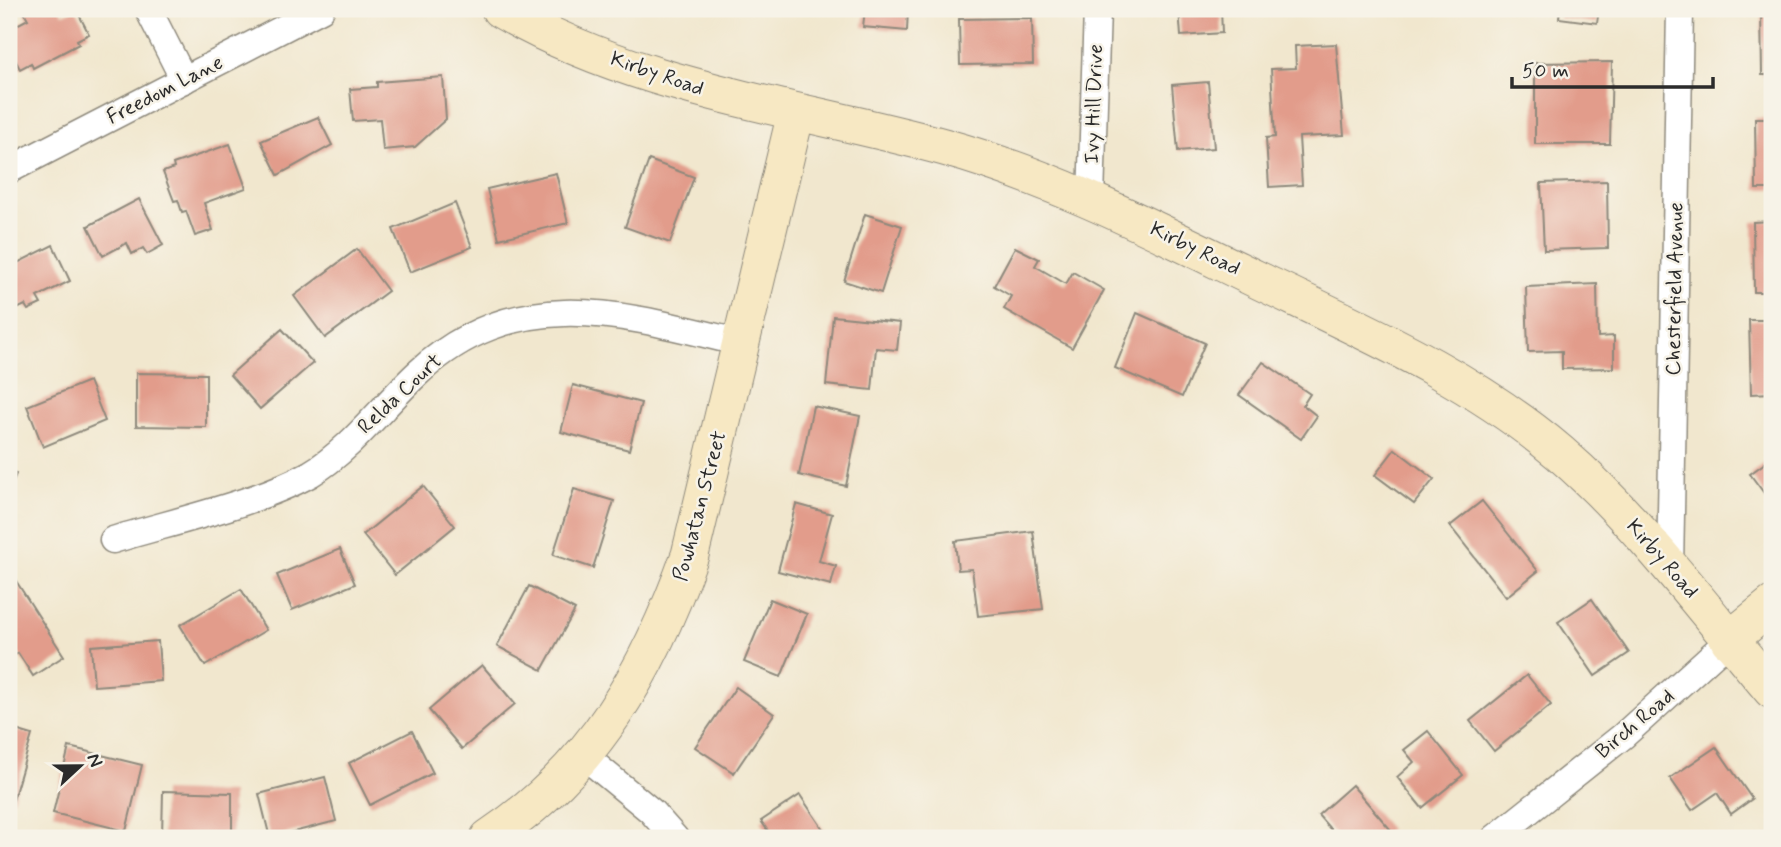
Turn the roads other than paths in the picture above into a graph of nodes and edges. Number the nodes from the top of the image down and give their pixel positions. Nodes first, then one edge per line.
1 (148, 9) edge
2 (321, 9) edge
3 (499, 9) edge
4 (1097, 9) edge
5 (1680, 9) edge
6 (184, 80) junction
7 (796, 113) junction
8 (9, 170) edge
9 (1091, 199) junction
10 (741, 343) junction
11 (113, 540) dead end
12 (1671, 569) junction
13 (1772, 605) edge
14 (1729, 639) junction
15 (1772, 691) edge
16 (583, 755) junction
17 (489, 838) edge
18 (675, 838) edge
19 (1495, 838) edge

1 - 6 street
2 - 6 street, Freedom Lane
3 - 7 main road, Kirby Road
4 - 9 street, Ivy Hill Drive
5 - 12 street, Chesterfield Avenue
6 - 8 street, Freedom Lane
7 - 9 main road, Kirby Road
7 - 10 main road, Powhatan Street
9 - 12 main road, Kirby Road
10 - 11 street, Relda Court
10 - 16 main road, Powhatan Street
12 - 14 main road, Kirby Road
13 - 14 main road, Birch Road
14 - 15 main road, Kirby Road
14 - 19 street, Birch Road
16 - 17 main road, Powhatan Street
16 - 18 street

